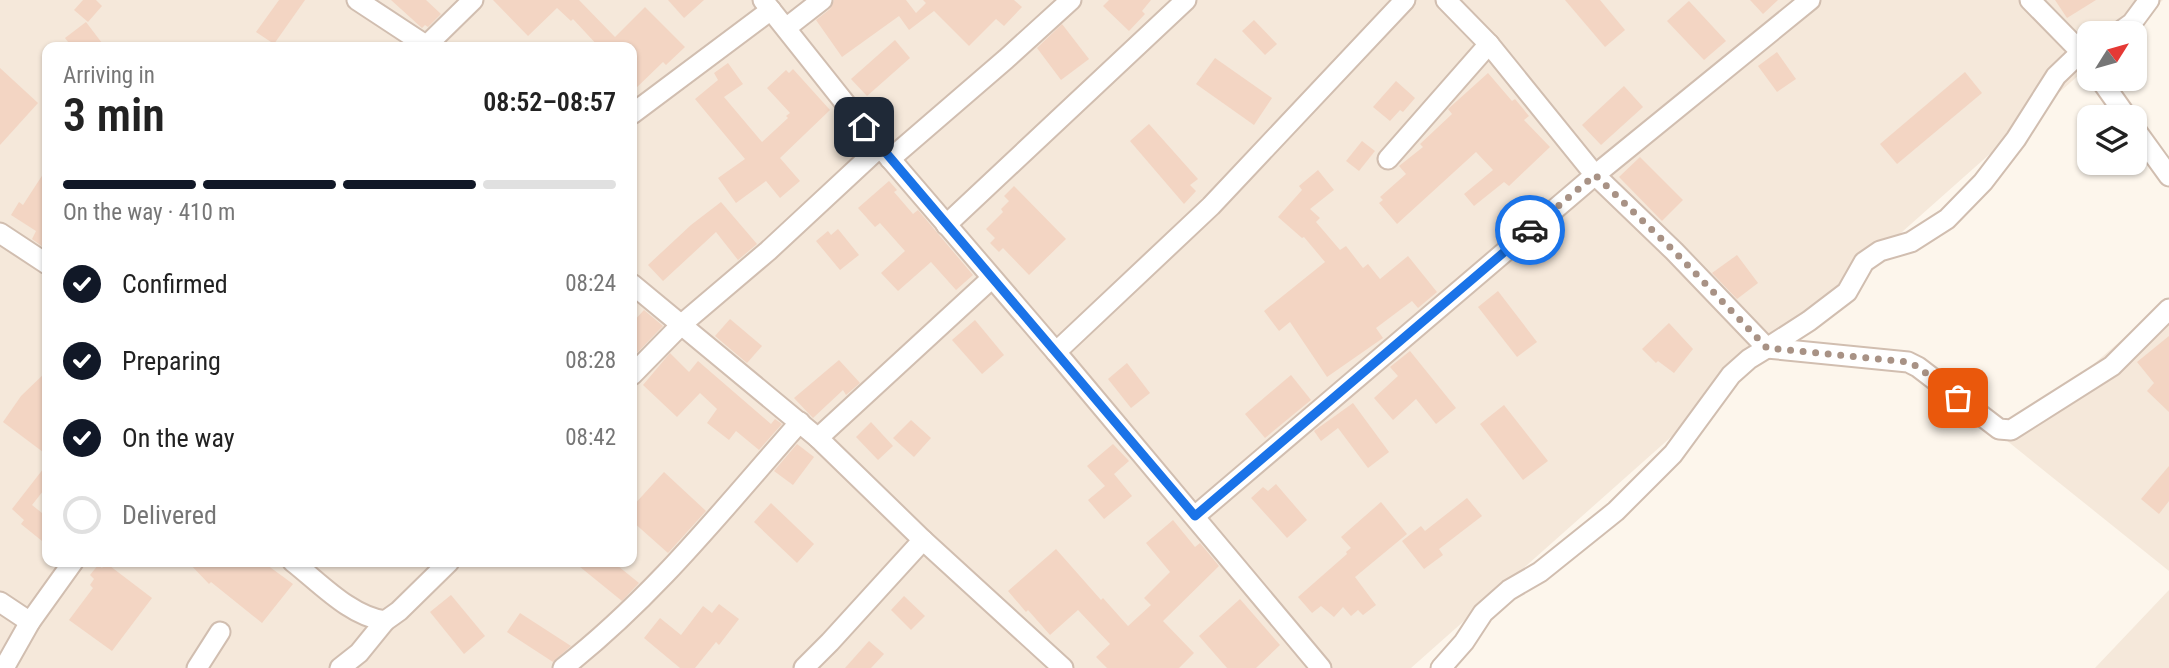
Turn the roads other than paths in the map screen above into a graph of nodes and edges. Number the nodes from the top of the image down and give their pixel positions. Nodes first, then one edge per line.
1 (357, 0) edge
2 (473, 0) edge
3 (822, 0) edge
4 (1071, 0) edge
5 (1186, 0) edge
6 (1405, 0) edge
7 (1446, 0) edge
8 (1810, 0) edge
9 (2030, 0) edge
10 (2150, 0) edge
11 (767, 5) edge
12 (2134, 21) edge
13 (786, 28) junction
14 (420, 42) edge
15 (430, 42) edge
16 (1489, 44) junction
17 (2077, 45) edge
18 (2077, 62) edge
19 (637, 110) edge
20 (2147, 146) edge
21 (885, 153) junction
22 (1388, 159) dead end
23 (1595, 175) junction
24 (2169, 176) edge
25 (946, 225) junction
26 (0, 233) edge
27 (42, 261) edge
28 (992, 278) junction
29 (637, 288) edge
30 (2169, 309) edge
31 (682, 324) junction
32 (1767, 348) junction
33 (1056, 352) junction
34 (637, 370) edge
35 (800, 422) junction
36 (818, 438) junction
37 (1195, 516) junction
38 (923, 540) junction
39 (69, 567) edge
40 (299, 567) edge
41 (444, 567) edge
42 (0, 602) edge
43 (385, 621) junction
44 (30, 622) junction
45 (220, 632) dead end
46 (5, 668) edge
47 (197, 668) edge
48 (340, 668) edge
49 (564, 668) edge
50 (804, 668) edge
51 (1063, 668) edge
52 (1321, 668) edge
53 (1441, 668) edge

1 - 14 street
2 - 15 street
3 - 13 street
4 - 21 street
5 - 25 street
6 - 33 street
7 - 16 street
8 - 23 street
9 - 17 street
10 - 12 street
11 - 13 street
11 - 19 street
13 - 21 street
16 - 22 street
16 - 23 street
18 - 32 street
20 - 24 street
21 - 25 street
21 - 31 street
23 - 32 street
23 - 37 street
25 - 28 street
26 - 27 street
28 - 33 street
28 - 36 street
29 - 31 street
30 - 32 street
31 - 34 street
31 - 35 street
32 - 53 street
33 - 37 street
35 - 36 street
35 - 49 street
36 - 38 street
37 - 52 street
38 - 50 street
38 - 51 street
39 - 44 street
40 - 43 street
41 - 43 street
42 - 44 street
43 - 48 street
44 - 46 street
45 - 47 street

